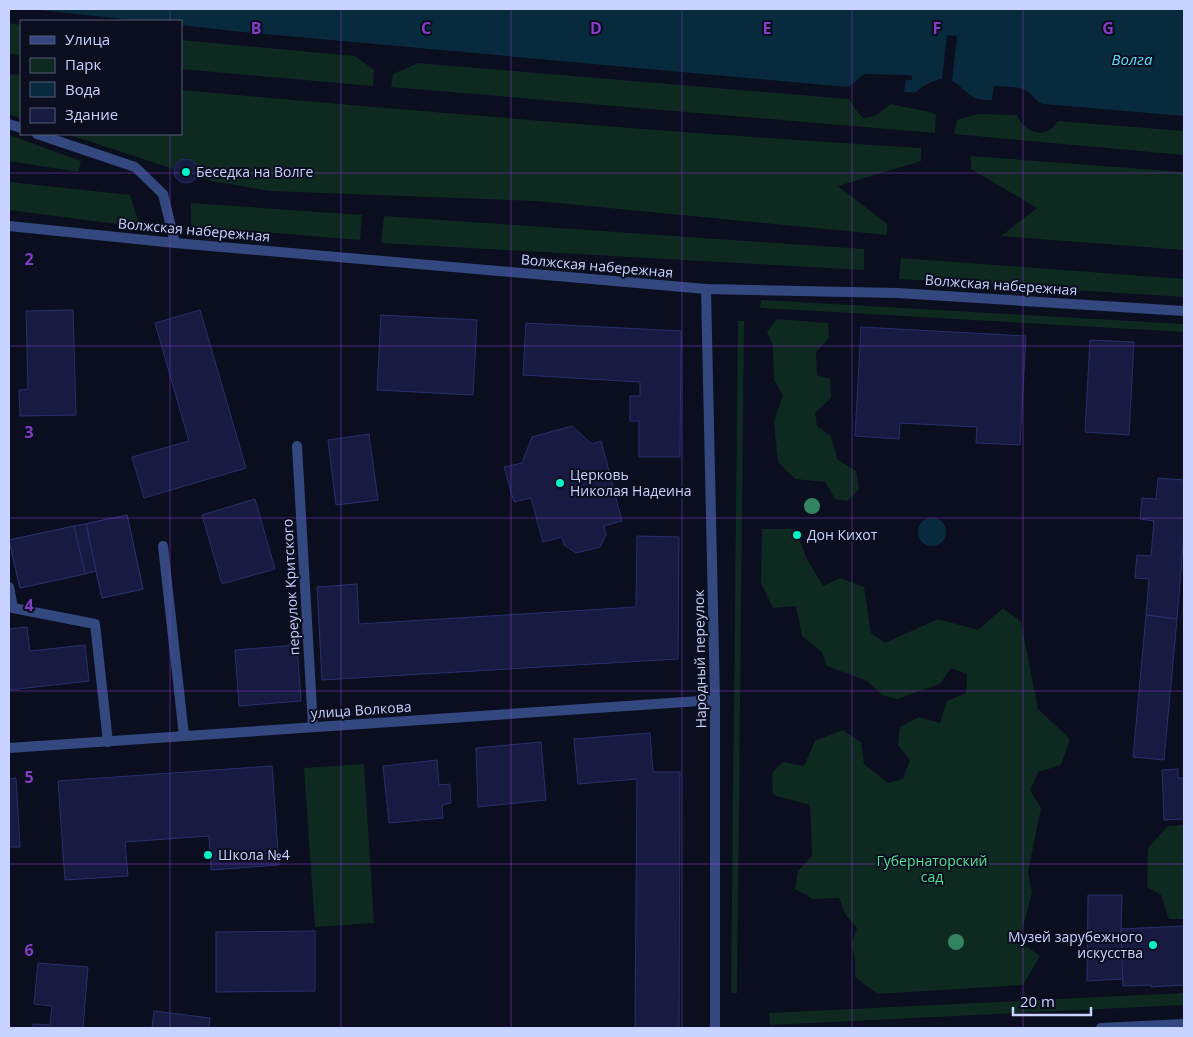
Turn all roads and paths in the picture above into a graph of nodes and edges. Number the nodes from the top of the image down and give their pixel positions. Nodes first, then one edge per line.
1 (40, 135) edge
2 (9, 226) edge
3 (174, 243) junction
4 (706, 289) junction
5 (1184, 311) edge
6 (297, 446) dead end
7 (163, 546) dead end
8 (9, 587) edge
9 (716, 700) junction
10 (313, 727) junction
11 (184, 736) junction
12 (108, 742) junction
13 (9, 748) edge
14 (1184, 1024) edge
15 (716, 1028) edge
16 (1101, 1028) edge

1 - 3 street
2 - 3 street, Волжская набережная
3 - 4 street, Волжская набережная
4 - 5 street, Волжская набережная
4 - 9 street, Народный переулок
6 - 10 street, переулок Критского
7 - 11 street
8 - 12 street
9 - 10 street, улица Волкова
9 - 15 street, Народный переулок
10 - 11 street, улица Волкова
11 - 12 street, улица Волкова
12 - 13 street, улица Волкова
14 - 16 street

